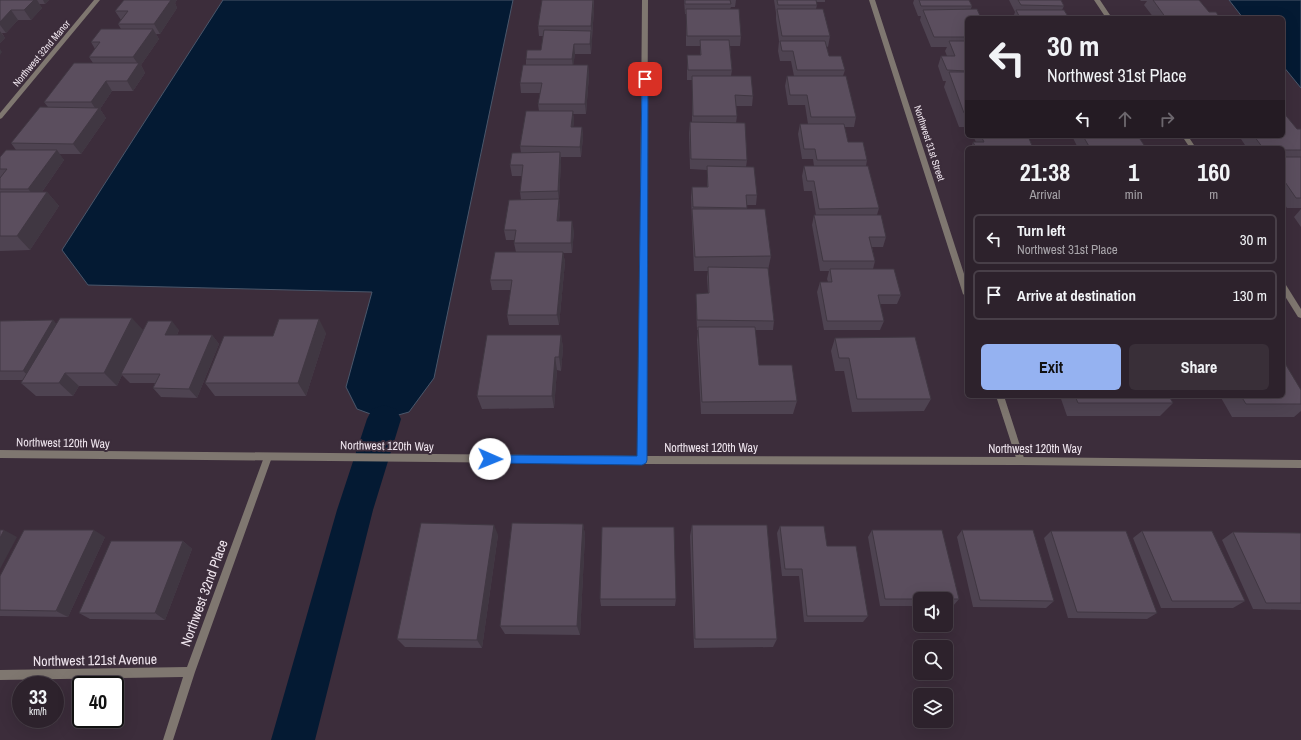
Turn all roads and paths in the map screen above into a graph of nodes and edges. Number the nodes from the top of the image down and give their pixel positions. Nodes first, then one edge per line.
1 (97, 0) edge
2 (645, 0) edge
3 (872, 0) edge
4 (1097, 0) edge
5 (1108, 16) edge
6 (0, 117) edge
7 (965, 288) edge
8 (1285, 290) edge
9 (1301, 315) edge
10 (1001, 398) edge
11 (0, 454) edge
12 (268, 457) junction
13 (642, 460) junction
14 (1021, 461) junction
15 (1301, 464) edge
16 (190, 672) junction
17 (0, 675) edge
18 (168, 740) edge

1 - 6 street, Northwest 32nd Manor
2 - 13 street
3 - 7 street, Northwest 31st Street
4 - 5 street
8 - 9 street
10 - 14 street
11 - 12 street, Northwest 120th Way
12 - 13 street, Northwest 120th Way
12 - 16 street, Northwest 32nd Place
13 - 14 street, Northwest 120th Way
14 - 15 street, Northwest 120th Way
16 - 17 street, Northwest 121st Avenue
16 - 18 street, Northwest 32nd Place

